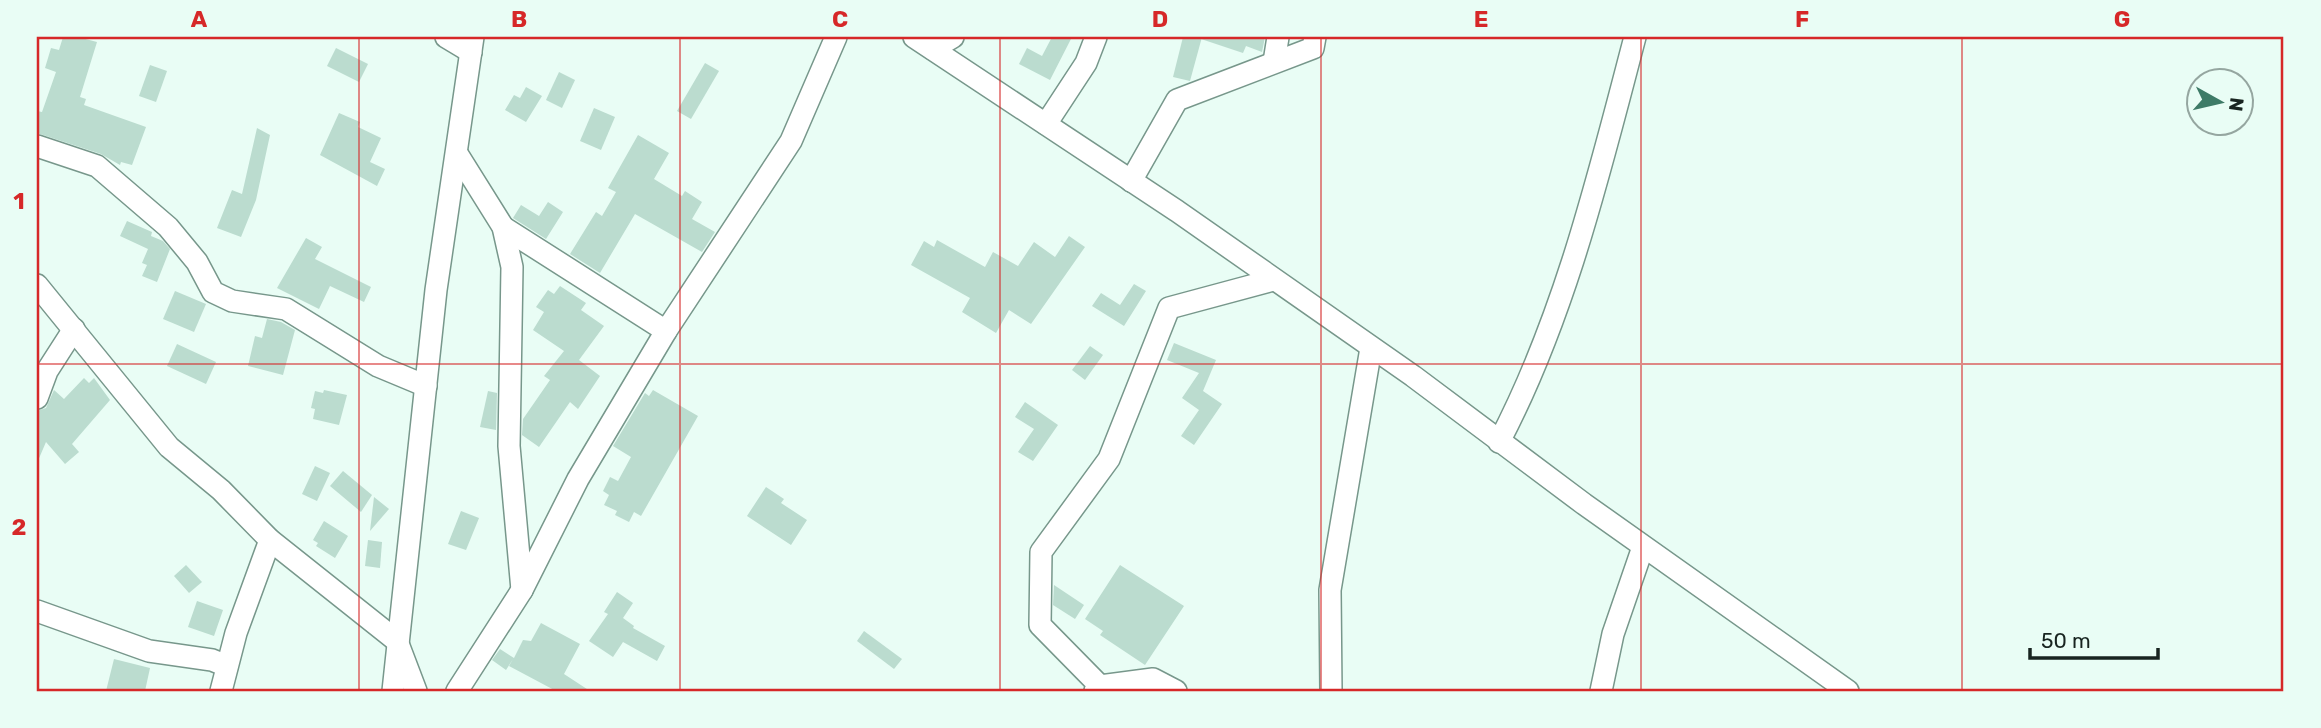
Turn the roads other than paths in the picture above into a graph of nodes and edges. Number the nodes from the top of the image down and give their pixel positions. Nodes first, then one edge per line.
1 (446, 37) edge
2 (836, 37) edge
3 (914, 37) edge
4 (953, 37) edge
5 (1096, 37) edge
6 (1278, 37) edge
7 (1315, 37) edge
8 (1635, 37) edge
9 (936, 43) edge
10 (472, 44) edge
11 (1274, 62) junction
12 (1046, 124) junction
13 (37, 146) edge
14 (458, 155) junction
15 (1131, 181) junction
16 (503, 227) junction
17 (1273, 280) junction
18 (37, 285) edge
19 (74, 329) junction
20 (666, 331) junction
21 (1371, 348) junction
22 (426, 386) junction
23 (37, 398) edge
24 (1499, 442) junction
25 (270, 540) junction
26 (1643, 547) junction
27 (522, 590) junction
28 (37, 611) edge
29 (397, 641) junction
30 (227, 666) junction
31 (1098, 688) edge
32 (221, 691) edge
33 (393, 691) edge
34 (416, 691) edge
35 (457, 691) edge
36 (1176, 691) edge
37 (1331, 691) edge
38 (1601, 691) edge
39 (1848, 691) edge

1 - 10 street
2 - 20 street
3 - 9 street
4 - 9 street
5 - 12 street
6 - 11 street
7 - 11 street
8 - 24 street
9 - 12 street
10 - 14 street
11 - 15 street
12 - 15 street
13 - 22 street
14 - 16 street
14 - 22 street
15 - 17 street
16 - 20 street
16 - 27 street
17 - 21 street
17 - 31 street
18 - 19 street
19 - 23 street
19 - 25 street
20 - 27 street
21 - 24 street
21 - 37 street
22 - 29 street
24 - 26 street
25 - 29 street
25 - 30 street
26 - 38 street
26 - 39 street
27 - 35 street
28 - 30 street
29 - 33 street
29 - 34 street
30 - 32 street
31 - 36 street

